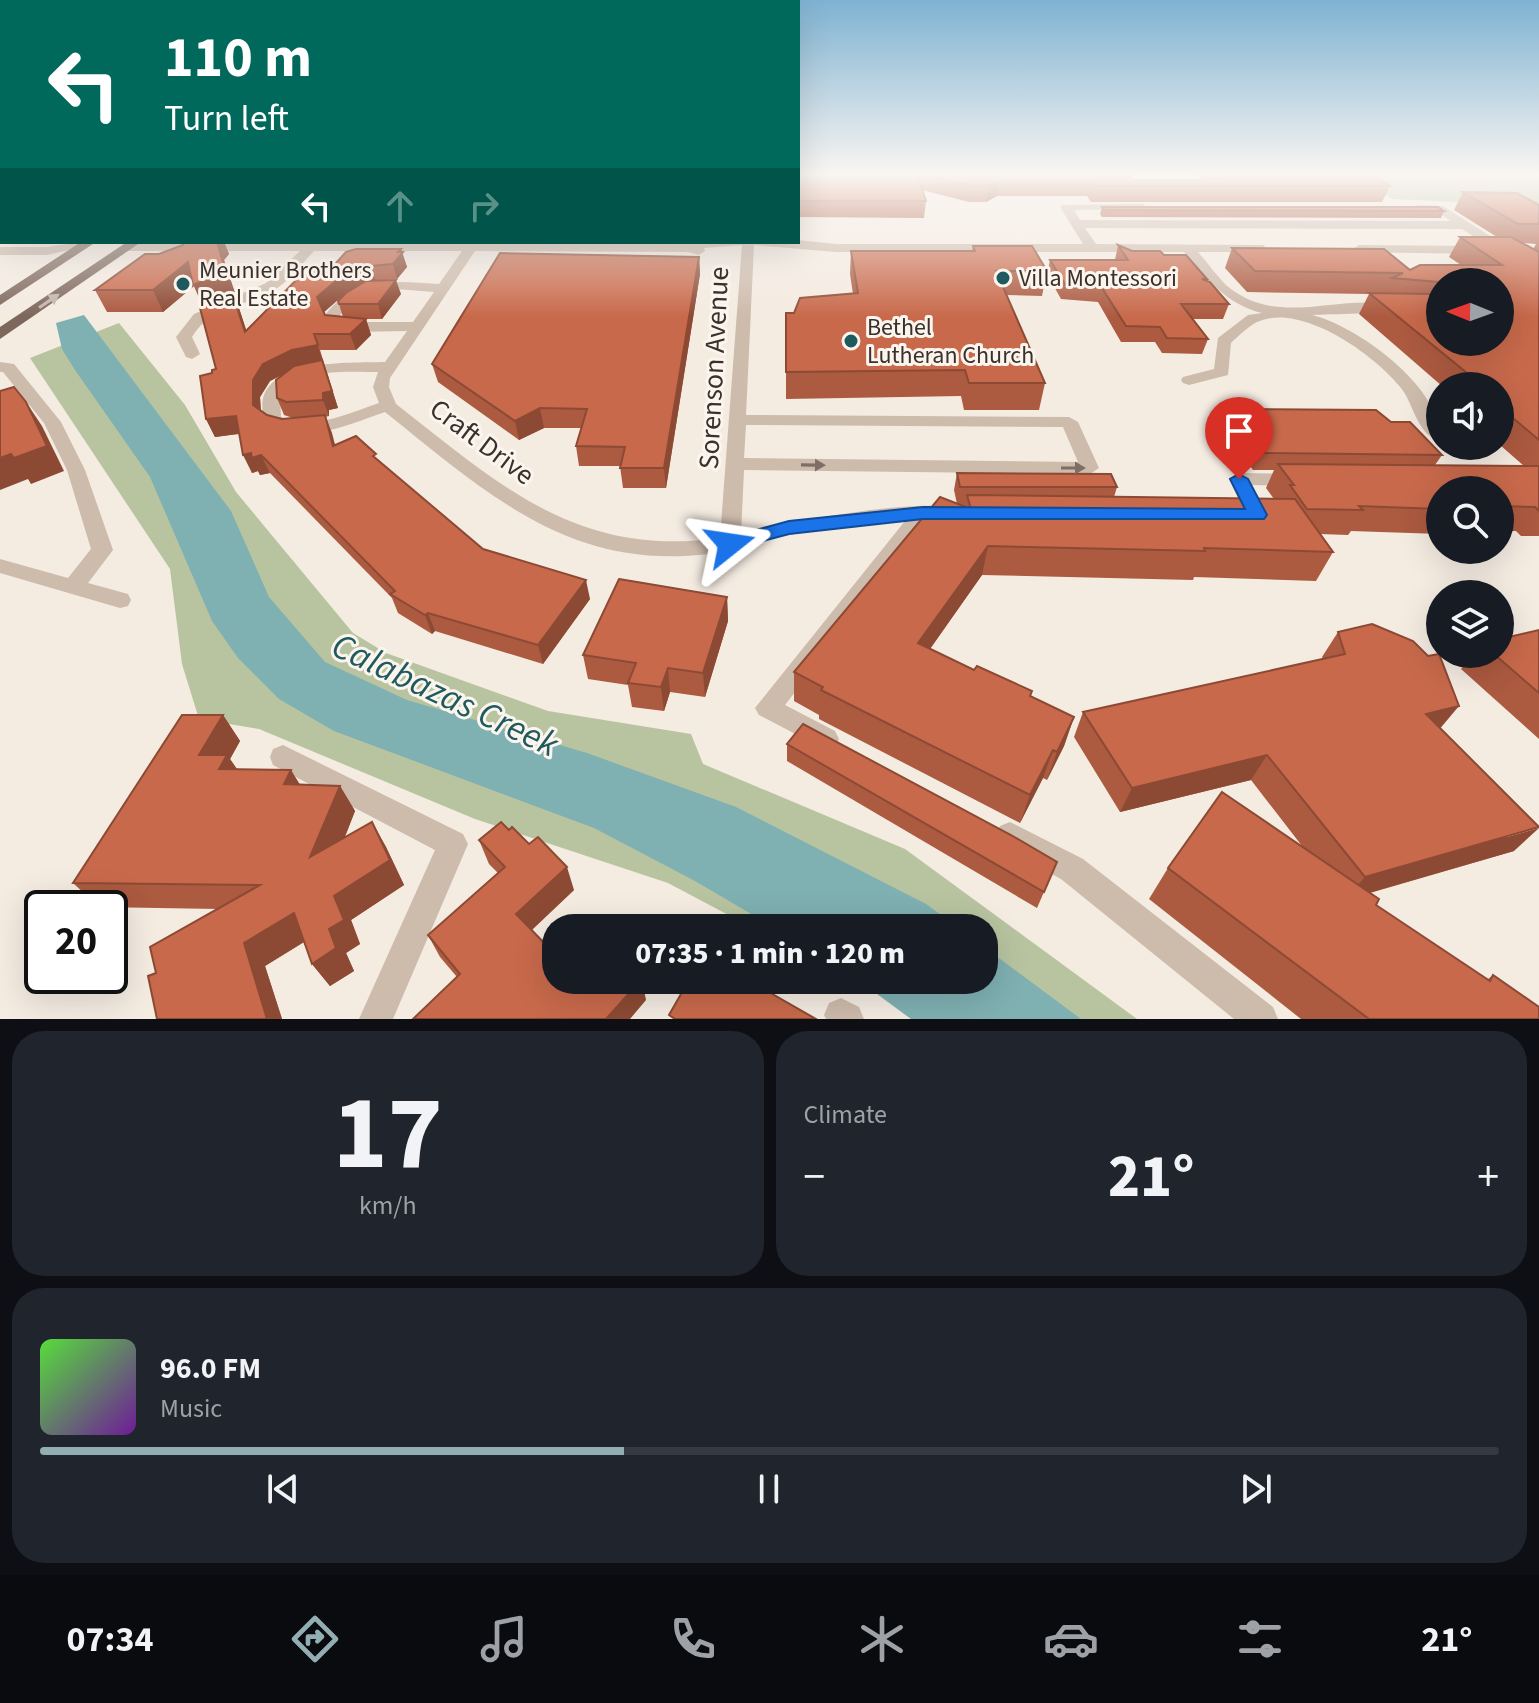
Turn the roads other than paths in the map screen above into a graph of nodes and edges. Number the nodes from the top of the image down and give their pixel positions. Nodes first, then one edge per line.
1 (1460, 222) edge
2 (1076, 224) joint
3 (1465, 225) junction
4 (128, 244) edge
5 (389, 244) edge
6 (434, 244) edge
7 (691, 245) edge
8 (312, 246) junction
9 (472, 246) junction
10 (1091, 247) junction
11 (92, 248) edge
12 (748, 248) edge
13 (1188, 248) junction
14 (1267, 248) edge
15 (1345, 249) edge
16 (1502, 250) junction
17 (1527, 250) edge
18 (0, 251) edge
19 (1539, 273) edge
20 (443, 288) junction
21 (0, 301) edge
22 (1406, 308) edge
23 (1288, 314) junction
24 (417, 326) junction
25 (0, 334) edge
26 (192, 354) dead end
27 (0, 367) edge
28 (390, 367) junction
29 (1189, 380) dead end
30 (388, 406) junction
31 (1426, 417) edge
32 (738, 420) junction
33 (735, 464) junction
34 (1314, 480) edge
35 (923, 513) junction
36 (970, 514) edge
37 (1229, 515) edge
38 (730, 544) junction
39 (0, 566) edge
40 (73, 587) junction
41 (120, 600) dead end
42 (853, 753) edge
43 (283, 757) dead end
44 (994, 827) edge
45 (376, 1019) edge
46 (1261, 1019) edge

1 - 3 street
2 - 3 street
2 - 10 street
3 - 16 street
4 - 8 street
4 - 11 main road
5 - 6 street
5 - 8 street
6 - 9 street
7 - 9 street
7 - 12 street
8 - 26 street
9 - 20 street, Craft Drive
10 - 12 street
10 - 13 street
11 - 18 street
11 - 21 main road
25 -> 11 main road
12 - 32 street, Sorenson Avenue
13 - 14 street
13 - 23 street
15 - 16 street
16 - 17 street
16 - 19 street
20 - 24 street, Craft Drive
20 - 24 street
22 - 23 street
23 - 29 street
23 - 31 street
24 - 28 street, Craft Drive
27 - 40 street
28 - 30 street, Craft Drive
28 - 30 street
30 - 38 street, Craft Drive
32 - 33 street, Sorenson Avenue
33 -> 32 street
33 - 38 street, Sorenson Avenue
34 - 37 street
35 - 36 street, Craft Drive
35 - 38 street, Craft Drive
35 - 42 street
39 - 40 street
40 - 41 street
43 - 45 street
44 - 46 street

